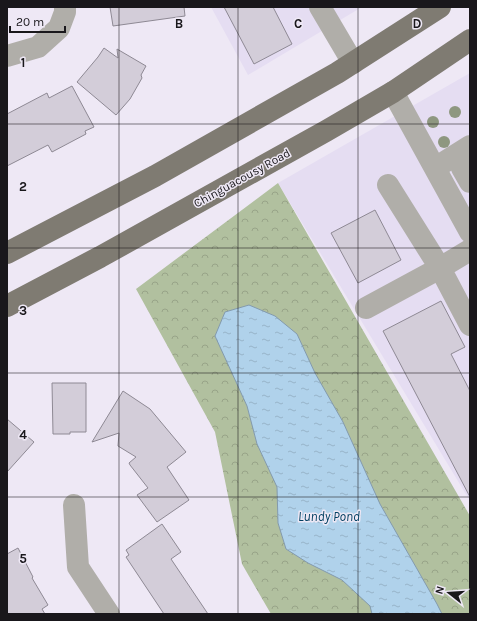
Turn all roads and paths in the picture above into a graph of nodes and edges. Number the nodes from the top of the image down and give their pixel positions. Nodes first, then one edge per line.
1 (65, 7) edge
2 (320, 7) edge
3 (440, 7) edge
4 (470, 40) edge
5 (7, 56) edge
6 (352, 63) junction
7 (393, 92) junction
8 (470, 146) edge
9 (459, 174) edge
10 (388, 185) dead end
11 (470, 203) edge
12 (470, 232) edge
13 (470, 250) edge
14 (7, 253) edge
15 (440, 268) junction
16 (7, 306) edge
17 (366, 308) dead end
18 (470, 326) edge
19 (74, 504) dead end
20 (109, 614) edge

1 - 5 street
2 - 6 street
3 - 6 main road
4 - 7 main road, Chinguacousy Road
6 - 14 main road
7 - 9 street
7 - 16 main road, Chinguacousy Road
8 - 9 street
9 - 11 street
9 - 12 street
10 - 15 street
13 - 15 street
15 - 17 street
15 - 18 street
19 - 20 street

